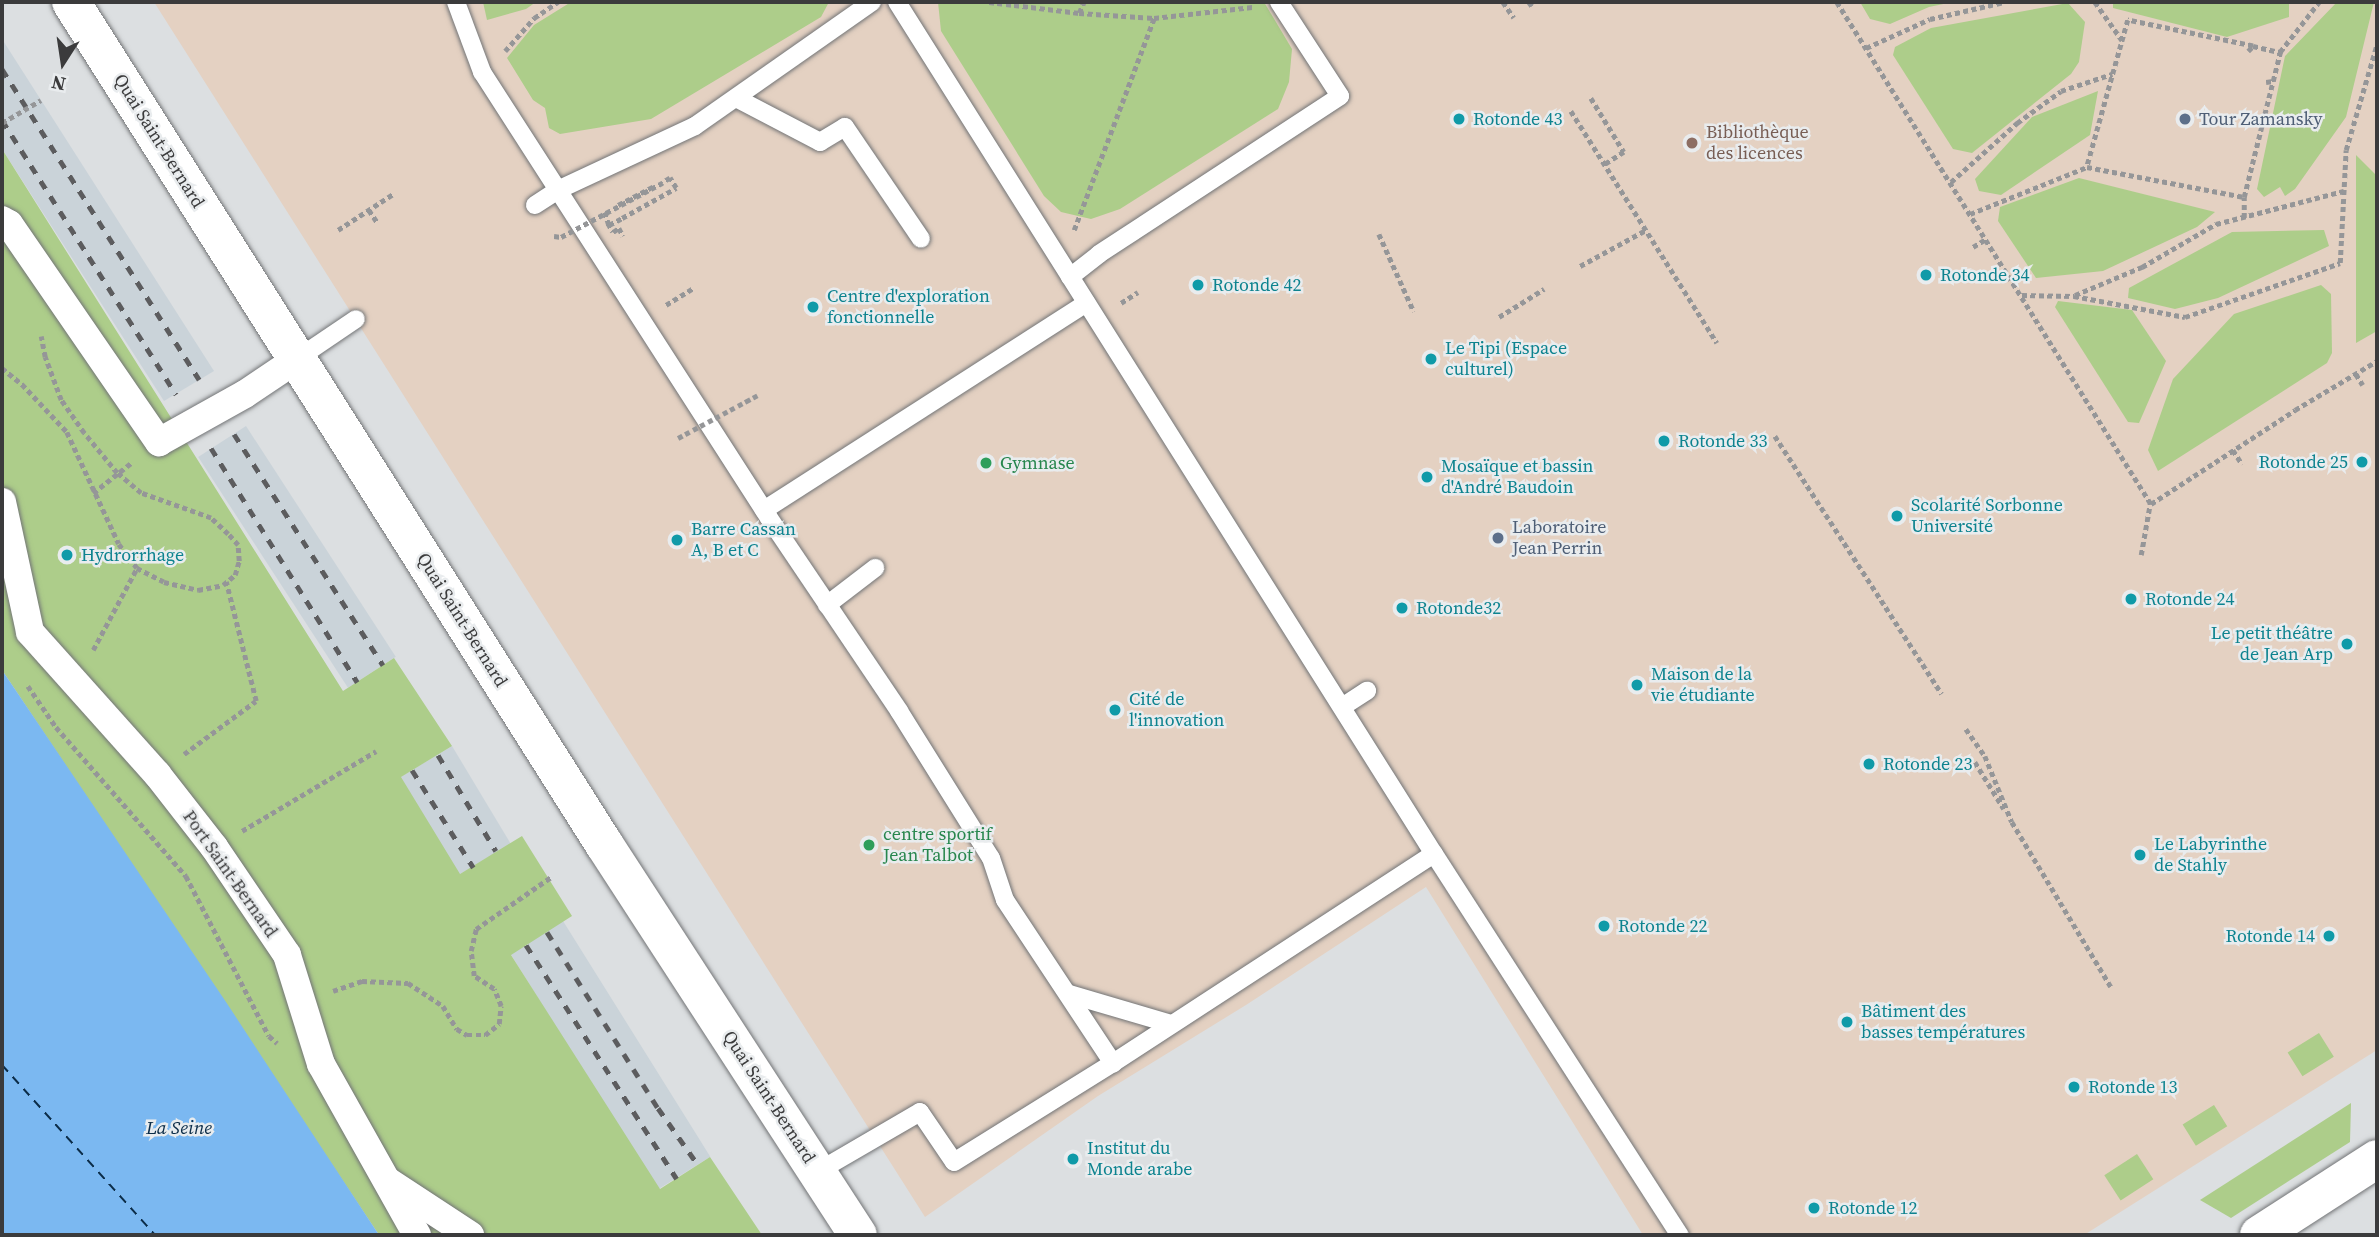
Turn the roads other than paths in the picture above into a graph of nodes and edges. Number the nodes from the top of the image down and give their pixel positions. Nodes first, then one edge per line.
1 (71, 2) edge
2 (456, 2) edge
3 (872, 2) edge
4 (897, 2) edge
5 (1280, 3) edge
6 (736, 97) junction
7 (560, 189) junction
8 (535, 205) dead end
9 (2, 220) edge
10 (920, 239) dead end
11 (1066, 270) junction
12 (1086, 303) junction
13 (356, 319) dead end
14 (297, 359) junction
15 (2, 502) edge
16 (764, 510) junction
17 (875, 568) dead end
18 (827, 605) junction
19 (1367, 691) dead end
20 (1342, 707) junction
21 (1434, 854) junction
22 (1069, 994) junction
23 (1171, 1024) junction
24 (1113, 1063) junction
25 (2377, 1158) edge
26 (817, 1172) junction
27 (384, 1179) junction
28 (417, 1235) edge
29 (470, 1235) edge
30 (858, 1235) edge
31 (1680, 1235) edge
32 (2259, 1235) edge

1 - 14 main road, Quai Saint-Bernard
2 - 7 lane
3 - 6 lane
4 - 11 lane
5 - 11 lane
6 - 7 lane
6 - 10 lane
7 - 8 lane
7 - 16 lane
9 - 14 street
11 - 12 lane
12 - 16 lane
12 - 20 lane
13 - 14 lane
14 - 26 main road, Quai Saint-Bernard
15 - 27 street, Port Saint-Bernard
16 - 18 lane
17 - 18 lane
18 - 22 lane
19 - 20 lane
20 - 21 lane
21 - 23 lane
21 - 31 lane
22 - 23 lane
22 - 24 lane
23 - 24 lane
24 - 26 lane
25 - 32 main road
26 - 30 main road, Quai Saint-Bernard
27 - 28 street
27 - 29 street, Port Saint-Bernard

